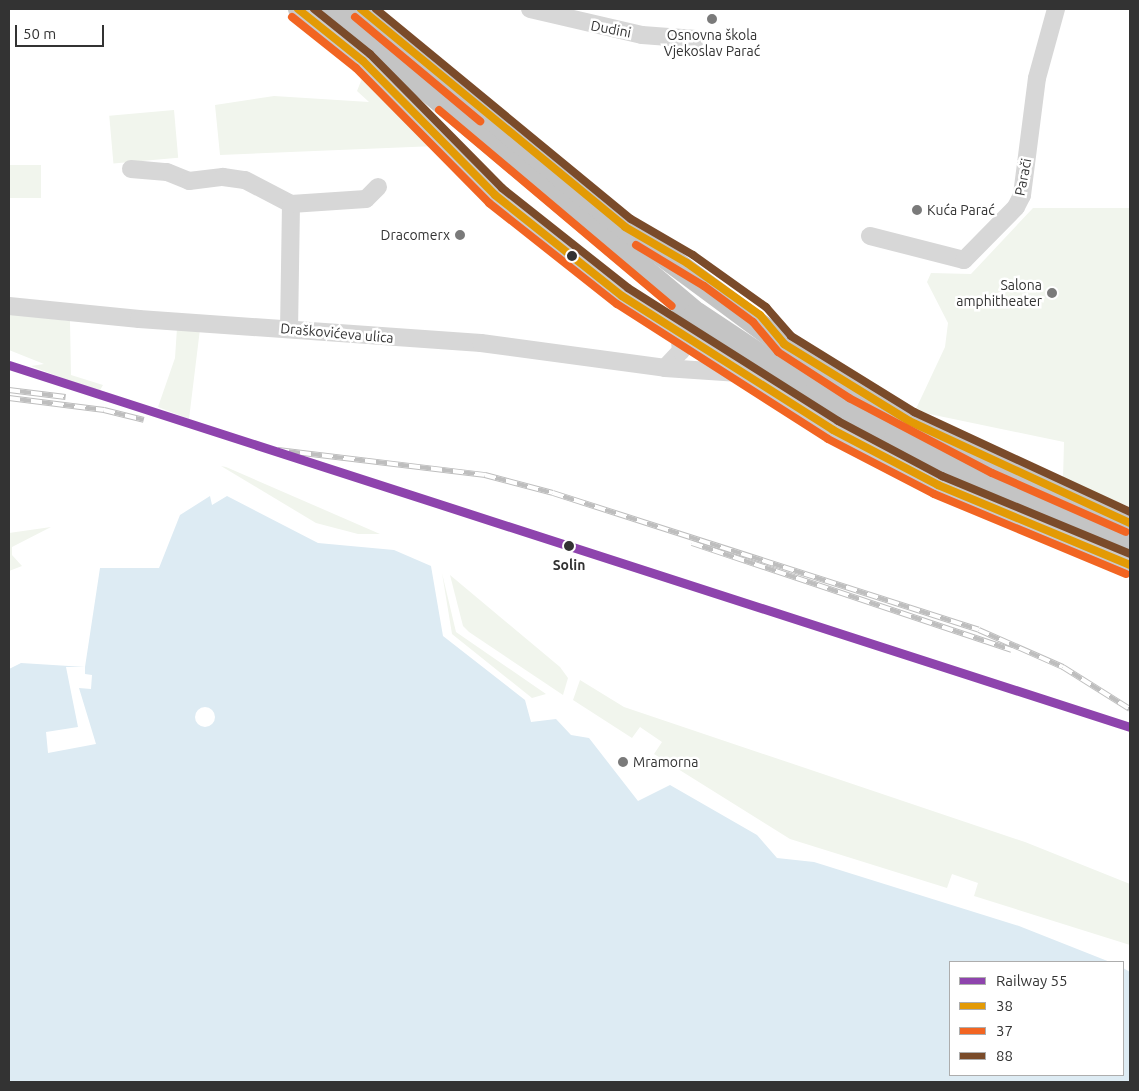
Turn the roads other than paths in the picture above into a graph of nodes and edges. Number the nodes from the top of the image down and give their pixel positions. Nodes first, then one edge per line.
1 (298, 9) edge
2 (332, 9) edge
3 (361, 9) edge
4 (530, 9) edge
5 (1056, 9) edge
6 (696, 39) dead end
7 (131, 169) dead end
8 (378, 187) dead end
9 (290, 204) junction
10 (870, 236) dead end
11 (9, 306) edge
12 (289, 328) junction
13 (679, 333) junction
14 (665, 368) junction
15 (740, 374) junction
16 (1130, 523) edge
17 (1130, 543) edge
18 (1130, 565) edge

1 - 13 main road
2 - 17 highway
3 - 16 highway
4 - 6 street, Dudini
5 - 10 street, Parači
7 - 9 street
8 - 9 street
9 - 12 street
11 - 12 street, Draškovićeva ulica
12 - 14 street, Draškovićeva ulica
13 - 14 street
13 - 15 main road
14 - 15 street, Draškovićeva ulica
15 - 18 main road

